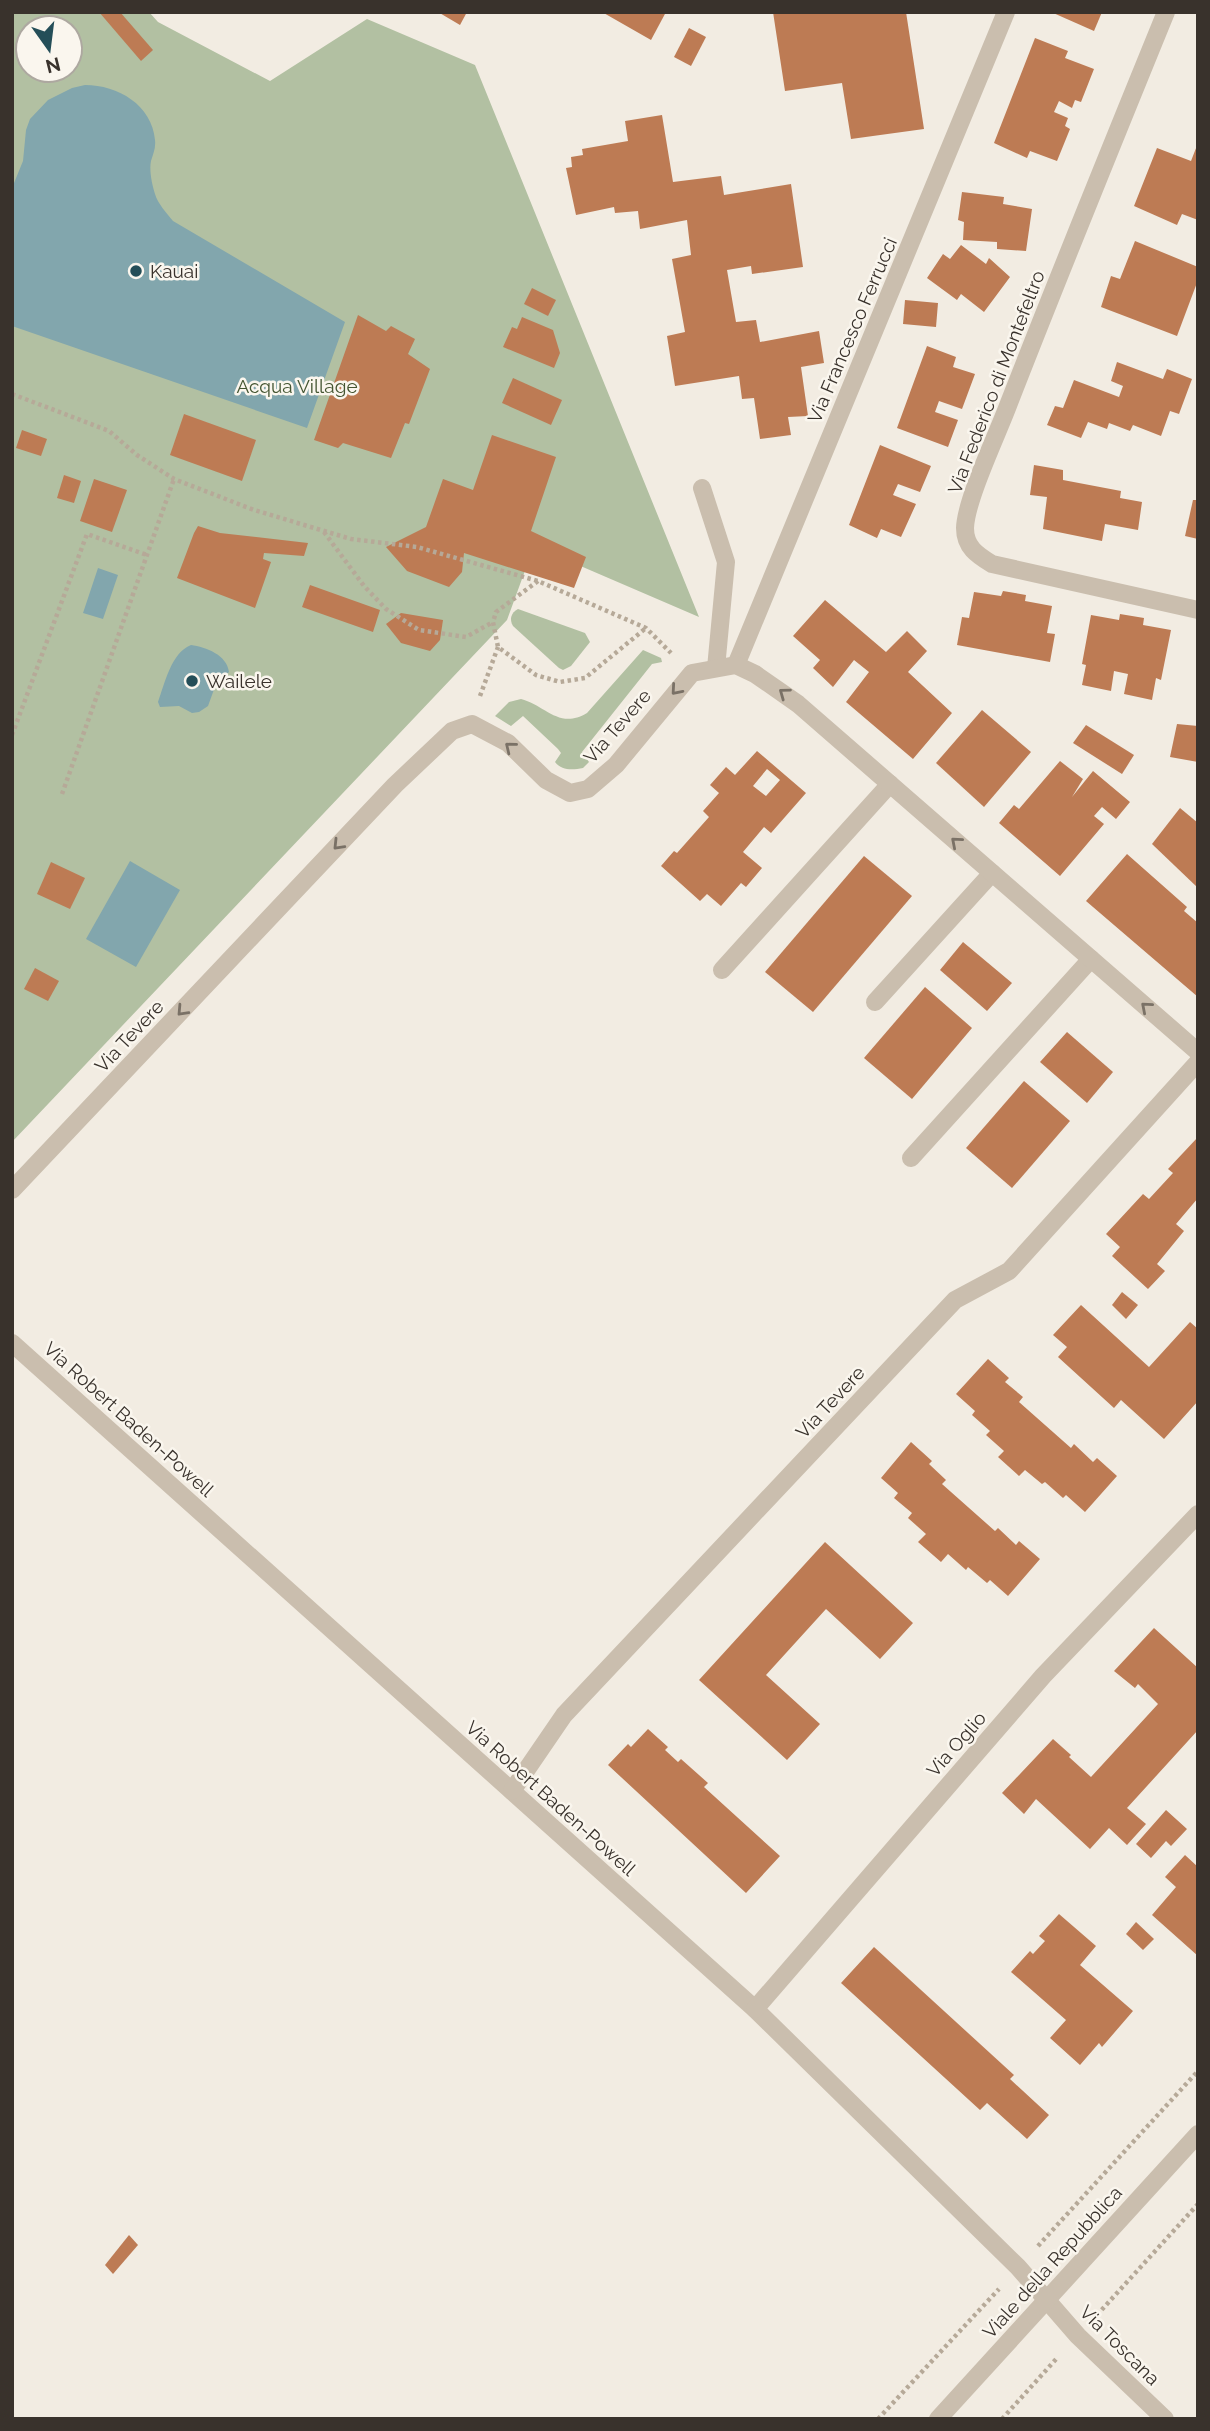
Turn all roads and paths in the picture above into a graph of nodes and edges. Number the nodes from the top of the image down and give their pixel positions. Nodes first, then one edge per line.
1 (1006, 12) edge
2 (1166, 12) edge
3 (12, 394) edge
4 (174, 480) junction
5 (702, 488) dead end
6 (323, 531) junction
7 (147, 555) junction
8 (538, 582) junction
9 (1198, 610) edge
10 (493, 622) junction
11 (646, 628) junction
12 (498, 648) junction
13 (736, 665) junction
14 (716, 668) junction
15 (692, 673) junction
16 (472, 724) junction
17 (13, 736) edge
18 (890, 784) junction
19 (61, 794) dead end
20 (992, 873) junction
21 (1091, 959) junction
22 (722, 970) dead end
23 (875, 1002) dead end
24 (1198, 1052) edge
25 (1198, 1062) edge
26 (911, 1158) dead end
27 (12, 1190) edge
28 (12, 1343) edge
29 (1198, 1514) edge
30 (512, 1791) junction
31 (755, 2009) junction
32 (1198, 2133) edge
33 (1047, 2300) junction
34 (938, 2419) edge
35 (1165, 2419) edge

1 - 13 street, Via Francesco Ferrucci
2 - 9 street, Via Federico di Montefeltro
3 - 4 path
4 - 6 path
4 - 7 path
5 - 14 street
6 - 8 path
6 - 10 path
7 - 17 path
7 - 19 path
8 - 10 path
8 - 11 path
10 - 12 path
11 - 12 path
11 - 15 path
12 - 16 path
13 - 14 street
18 -> 13 street
14 - 15 street
15 -> 16 street, Via Tevere
16 -> 27 street, Via Tevere
20 -> 18 street
18 - 22 street
20 - 21 street
20 - 23 street
24 -> 21 street
21 - 26 street
25 - 30 street, Via Tevere
28 - 30 street, Via Robert Baden-Powell
29 - 31 street, Via Oglio
30 - 31 street, Via Robert Baden-Powell
31 - 33 street, Via Robert Baden-Powell
32 - 33 street, Viale della Repubblica
33 - 34 street, Viale della Repubblica
33 - 35 street, Via Toscana

